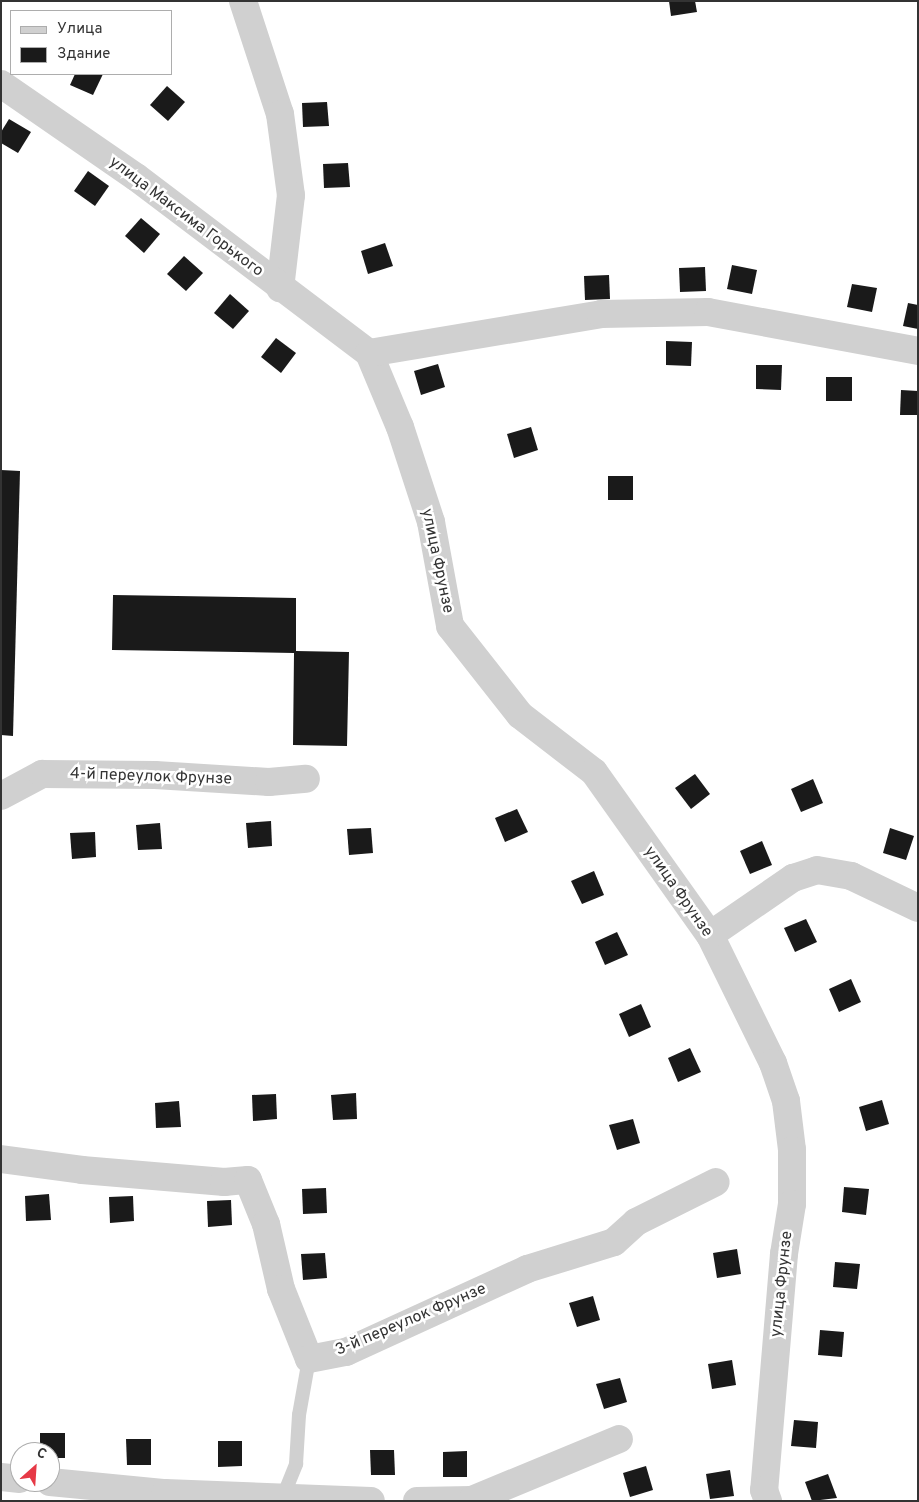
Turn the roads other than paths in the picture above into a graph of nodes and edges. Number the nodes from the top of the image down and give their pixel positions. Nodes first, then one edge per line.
1 (243, 1) edge
2 (1, 84) edge
3 (280, 288) junction
4 (918, 351) edge
5 (369, 354) junction
6 (306, 779) dead end
7 (1, 796) edge
8 (918, 908) edge
9 (710, 935) junction
10 (1, 1159) edge
11 (716, 1182) dead end
12 (309, 1359) junction
13 (620, 1439) dead end
14 (60, 1483) edge
15 (282, 1500) junction
16 (371, 1501) edge
17 (417, 1501) edge
18 (768, 1501) edge

1 - 3 street
2 - 3 street, улица Максима Горького
3 - 5 street, улица Максима Горького
4 - 5 street
5 - 9 street, улица Фрунзе
6 - 7 street, 4-й переулок Фрунзе
8 - 9 street
9 - 18 street, улица Фрунзе
10 - 12 street
11 - 12 street, 3-й переулок Фрунзе
12 - 15 lane
13 - 17 street
14 - 15 street
15 - 16 street

